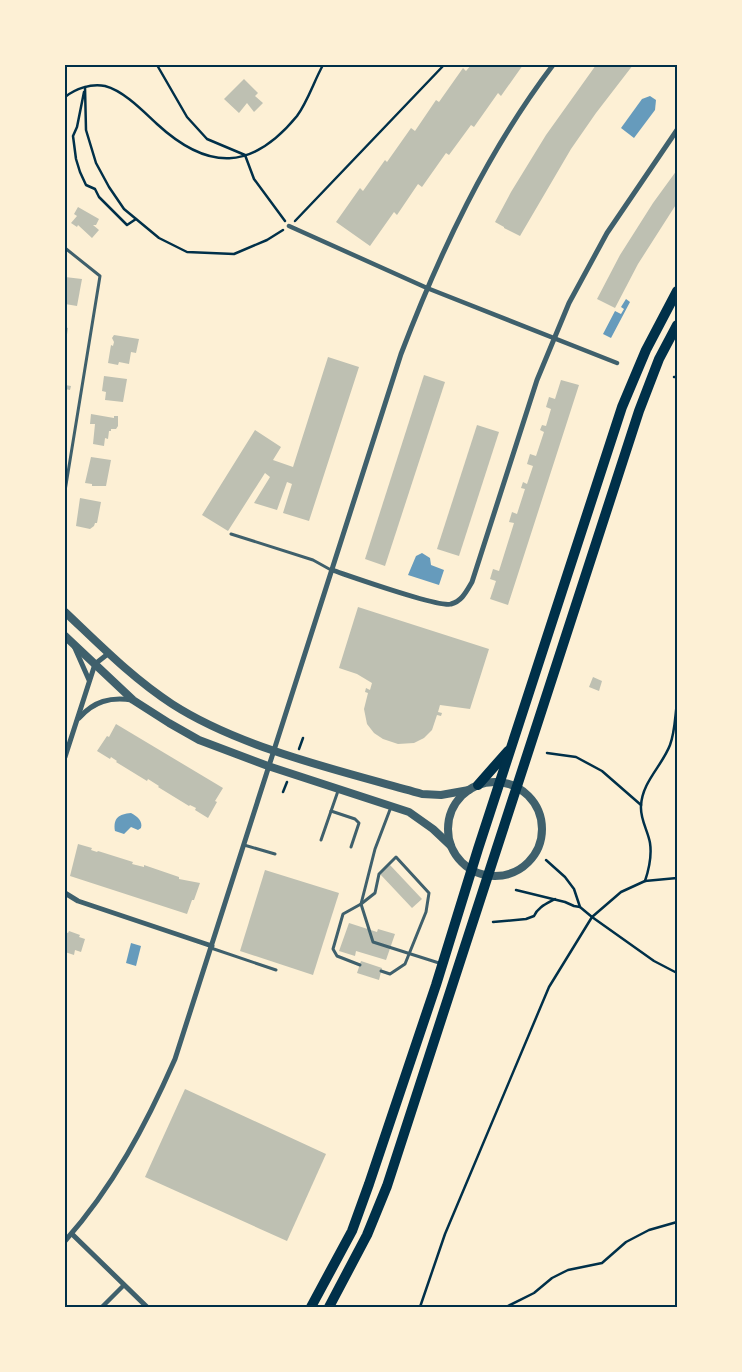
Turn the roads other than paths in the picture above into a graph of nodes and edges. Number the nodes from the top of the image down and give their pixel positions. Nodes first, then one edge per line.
1 (553, 65) edge
2 (677, 130) edge
3 (289, 226) road end
4 (65, 248) edge
5 (426, 288) junction
6 (677, 291) edge
7 (677, 325) edge
8 (553, 339) junction
9 (617, 364) dead end
10 (65, 492) edge
11 (231, 534) dead end
12 (332, 570) junction
13 (65, 612) edge
14 (65, 636) edge
15 (73, 644) junction
16 (109, 653) junction
17 (95, 664) junction
18 (89, 680) junction
19 (133, 700) junction
20 (77, 720) junction
21 (512, 747) junction
22 (274, 751) junction
23 (65, 757) edge
24 (268, 766) junction
25 (500, 782) junction
26 (516, 786) junction
27 (474, 787) junction
28 (338, 789) junction
29 (391, 806) junction
30 (331, 811) junction
31 (321, 840) dead end
32 (244, 845) junction
33 (451, 846) junction
34 (351, 847) dead end
35 (275, 854) dead end
36 (471, 870) junction
37 (488, 876) junction
38 (65, 893) edge
39 (361, 904) junction
40 (211, 947) junction
41 (410, 954) junction
42 (442, 964) junction
43 (360, 965) dead end
44 (276, 970) dead end
45 (381, 971) dead end
46 (72, 1234) junction
47 (65, 1241) edge
48 (124, 1285) junction
49 (102, 1307) edge
50 (147, 1307) edge
51 (311, 1307) edge
52 (329, 1307) edge

1 - 5 street
2 - 8 street
3 - 5 street
4 - 10 lane
5 - 8 street
5 - 12 street
6 - 21 highway
7 - 26 highway
8 - 9 street
8 - 12 street
11 - 12 lane
12 - 22 street
13 - 16 street
14 - 15 street
15 - 17 street
15 - 18 street
16 - 17 street
16 - 22 street
17 - 18 street
17 - 19 street
18 - 20 street
19 - 20 street
19 - 24 street
20 - 23 street
21 - 25 highway
21 - 27 highway
22 - 24 street
22 - 27 street
24 - 28 street
24 - 32 street
25 - 26 street
25 - 27 street
25 - 36 highway
26 - 37 highway
26 - 37 street
27 - 33 street
28 - 29 street
28 - 30 lane
29 - 33 street
29 - 39 lane
30 - 31 lane
30 - 34 lane
32 - 35 lane
32 - 40 street
33 - 36 street
36 - 37 street
36 - 42 highway
37 - 52 highway
38 - 40 street
39 - 41 lane
39 - 41 lane
39 - 43 lane
40 - 44 lane
40 - 46 street
41 - 42 lane
41 - 45 lane
42 - 51 highway
46 - 47 street
46 - 48 street
48 - 49 street
48 - 50 street

